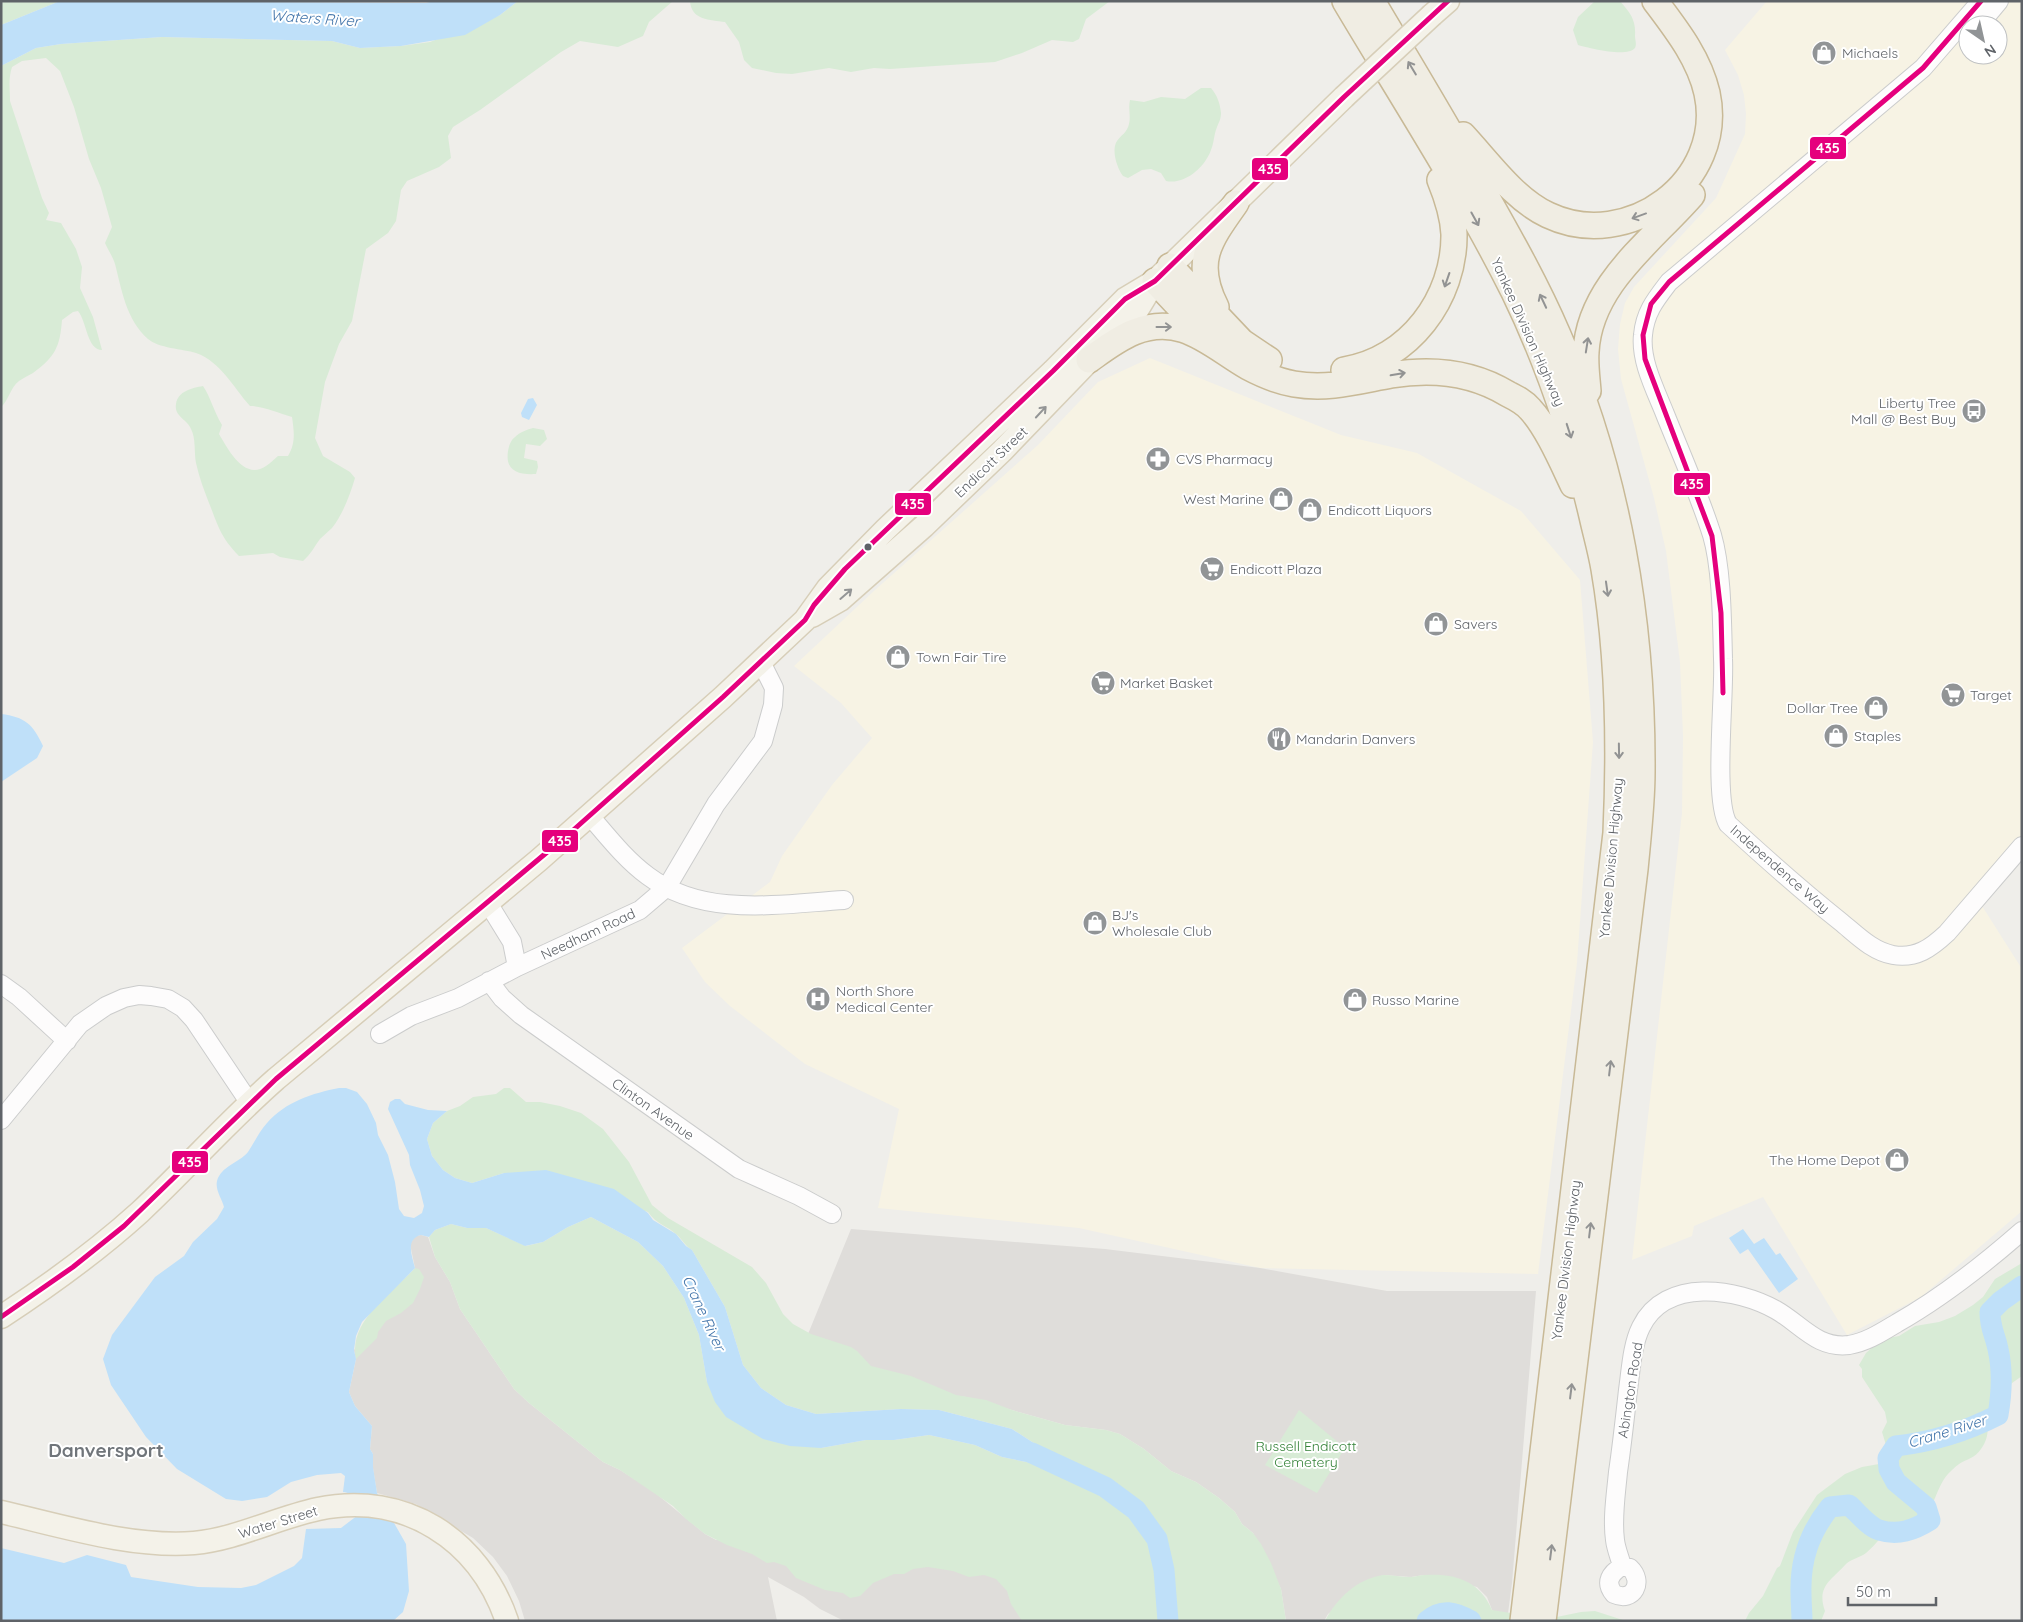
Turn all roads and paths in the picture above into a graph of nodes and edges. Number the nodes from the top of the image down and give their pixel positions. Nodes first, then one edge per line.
1 (1345, 1) edge
2 (1372, 1) edge
3 (1655, 1) edge
4 (1676, 1) edge
5 (1981, 1) edge
6 (1999, 1) edge
7 (1440, 8) edge
8 (1987, 15) edge
9 (1958, 42) edge
10 (1932, 57) junction
11 (1423, 109) junction
12 (1236, 203) junction
13 (1163, 274) junction
14 (1225, 340) junction
15 (1089, 360) junction
16 (1592, 428) junction
17 (1596, 532) junction
18 (805, 620) junction
19 (761, 662) junction
20 (590, 816) junction
21 (2022, 846) edge
22 (667, 888) junction
23 (844, 900) dead end
24 (488, 903) junction
25 (517, 967) junction
26 (490, 980) junction
27 (1, 984) edge
28 (380, 1034) dead end
29 (67, 1041) junction
30 (249, 1102) junction
31 (1, 1120) edge
32 (832, 1214) dead end
33 (2022, 1232) edge
34 (1, 1317) edge
35 (1, 1512) edge
36 (1622, 1566) dead end
37 (1534, 1610) edge
38 (507, 1621) edge

1 - 11 highway, Yankee Division Highway
11 -> 2 highway, Yankee Division Highway
3 -> 11 highway
16 -> 4 highway
5 - 10 street, Independence Way
6 - 8 street
7 - 12 main road, Endicott Street, bridge
9 - 10 street, Independence Way
10 - 21 street, Independence Way
11 -> 14 highway
16 -> 11 highway, Yankee Division Highway
11 -> 17 highway, Yankee Division Highway
12 - 13 main road, Endicott Street
12 - 14 highway
13 - 14 highway
13 - 15 main road, Endicott Street
13 - 18 main road, Endicott Street
15 -> 14 highway
14 -> 17 highway
18 -> 15 main road, Endicott Street
37 -> 16 highway, Yankee Division Highway
17 -> 37 highway, Yankee Division Highway
18 - 19 main road, Endicott Street
19 - 20 main road, Endicott Street
19 - 22 street, Needham Road
20 - 22 street
20 - 24 main road, Endicott Street
22 - 23 street
22 - 25 street, Needham Road
24 - 25 street
24 - 30 main road, Endicott Street
25 - 26 street, Needham Road
26 - 28 street, Needham Road
26 - 32 street, Clinton Avenue
27 - 29 street
29 - 30 street
29 - 31 street
30 - 34 main road, Endicott Street
33 - 36 street, Abington Road
35 - 38 main road, Water Street

